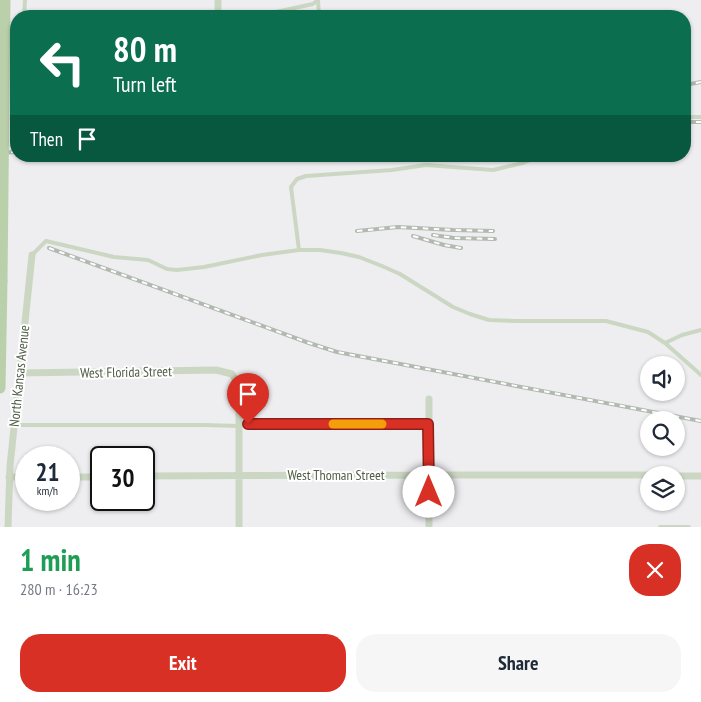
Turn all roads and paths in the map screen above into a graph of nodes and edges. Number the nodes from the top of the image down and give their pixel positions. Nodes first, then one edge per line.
1 (5, 0) edge
2 (318, 0) edge
3 (288, 10) edge
4 (525, 162) edge
5 (299, 250) junction
6 (32, 255) joint
7 (701, 330) edge
8 (665, 343) junction
9 (19, 373) junction
10 (701, 375) edge
11 (0, 388) edge
12 (429, 398) dead end
13 (428, 424) junction
14 (14, 426) junction
15 (239, 426) junction
16 (429, 475) junction
17 (155, 476) edge
18 (239, 476) junction
19 (640, 476) edge
20 (685, 476) edge
21 (701, 476) edge
22 (9, 477) junction
23 (15, 477) edge
24 (8, 527) edge
25 (239, 527) edge
26 (429, 527) edge
27 (660, 527) edge
28 (689, 527) edge

1 - 11 main road, bridge
2 - 3 lane
4 - 5 lane
5 - 6 lane
5 - 8 lane
6 - 9 street, North Kansas Avenue
7 - 8 lane
8 - 10 lane
9 - 14 street, North Kansas Avenue
9 - 15 street, West Florida Street
12 - 13 street
13 - 15 lane
13 - 16 street
14 - 15 lane
14 - 22 street, North Kansas Avenue
15 - 18 street
16 - 18 street, West Thoman Street
16 - 19 street, West Thoman Street
16 - 26 street
17 - 18 street, West Thoman Street
18 - 25 street
20 - 21 street
22 - 23 street
22 - 24 street, North Kansas Avenue
27 - 28 lane

